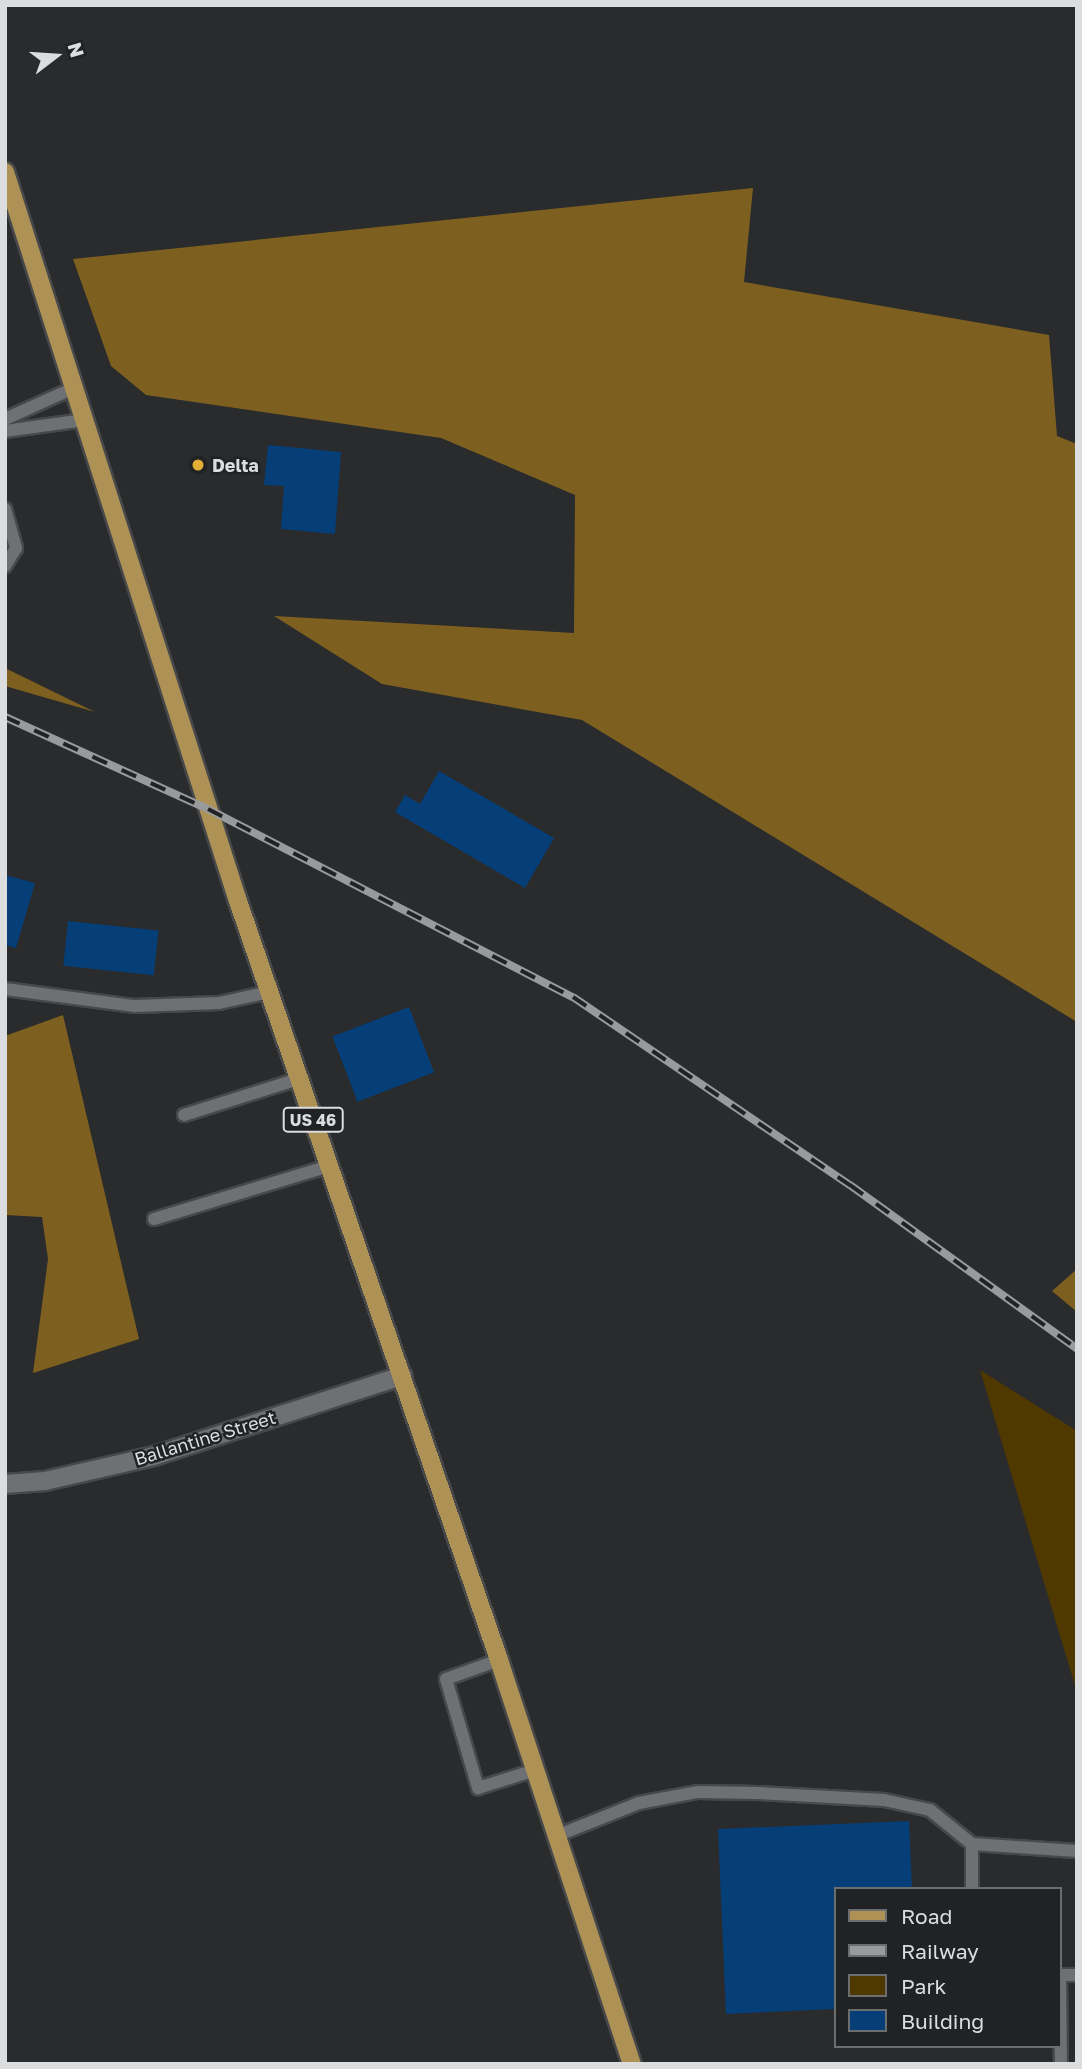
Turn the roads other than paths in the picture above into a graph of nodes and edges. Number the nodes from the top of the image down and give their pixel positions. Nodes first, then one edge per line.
1 (7, 183) edge
2 (74, 388) junction
3 (5, 419) edge
4 (85, 420) junction
5 (5, 431) edge
6 (5, 509) edge
7 (5, 566) edge
8 (5, 989) edge
9 (270, 992) junction
10 (299, 1079) junction
11 (184, 1115) dead end
12 (329, 1166) junction
13 (154, 1219) dead end
14 (402, 1376) junction
15 (5, 1484) edge
16 (499, 1660) junction
17 (535, 1770) junction
18 (556, 1836) junction
19 (972, 1844) junction
20 (1077, 1850) edge
21 (972, 1887) edge
22 (632, 2064) edge

1 - 2 main road, US 46
2 - 3 lane
2 - 4 main road, US 46
4 - 5 lane
4 - 9 main road, US 46
6 - 7 lane
8 - 9 lane
9 - 10 main road, US 46
10 - 11 lane
10 - 12 main road, US 46
12 - 13 lane
12 - 14 main road, US 46
14 - 15 street, Ballantine Street
14 - 16 main road, US 46
16 - 17 main road, US 46
16 - 17 lane
17 - 18 main road, US 46
18 - 19 lane
18 - 22 main road, US 46
19 - 20 lane
19 - 21 lane

